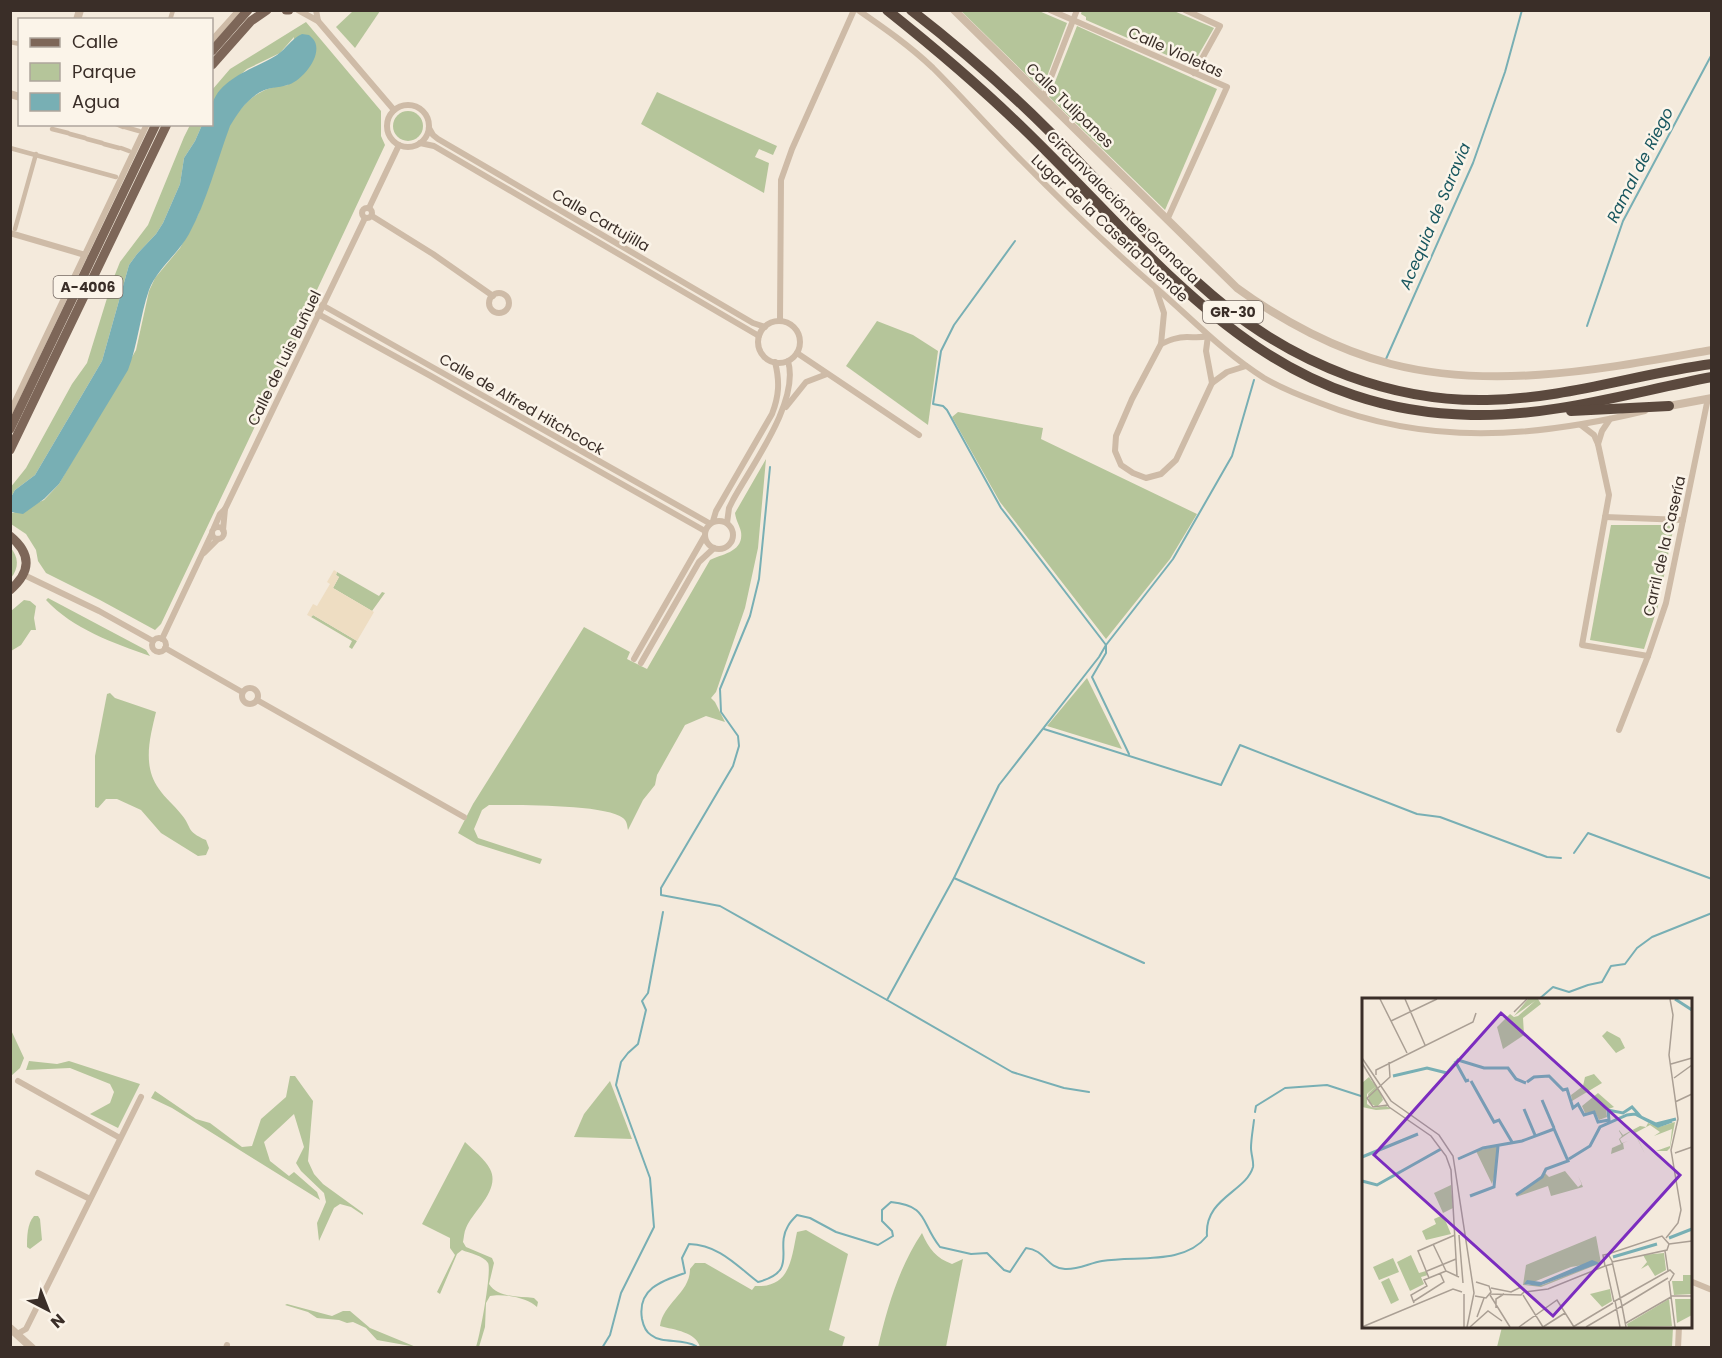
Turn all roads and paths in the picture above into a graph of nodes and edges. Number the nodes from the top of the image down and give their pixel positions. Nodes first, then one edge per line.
1 (239, 10) edge
2 (248, 10) edge
3 (267, 10) edge
4 (298, 10) edge
5 (316, 10) edge
6 (856, 10) edge
7 (887, 10) edge
8 (911, 10) edge
9 (954, 10) edge
10 (1050, 10) edge
11 (1077, 10) edge
12 (1185, 10) edge
13 (318, 21) junction
14 (1073, 21) junction
15 (213, 39) edge
16 (213, 50) edge
17 (213, 64) edge
18 (1194, 73) junction
19 (1044, 98) junction
20 (394, 110) junction
21 (121, 126) edge
22 (146, 126) edge
23 (155, 126) edge
24 (166, 126) edge
25 (52, 129) dead end
26 (429, 129) junction
27 (139, 131) dead end
28 (420, 143) junction
29 (399, 146) junction
30 (10, 148) edge
31 (129, 151) dead end
32 (36, 154) junction
33 (116, 177) dead end
34 (369, 214) junction
35 (1167, 220) junction
36 (13, 231) edge
37 (85, 255) junction
38 (1155, 287) junction
39 (493, 296) dead end
40 (322, 305) junction
41 (318, 314) junction
42 (780, 321) junction
43 (765, 327) junction
44 (759, 336) junction
45 (1208, 336) junction
46 (1161, 344) junction
47 (1712, 350) edge
48 (797, 353) junction
49 (788, 361) junction
50 (775, 362) junction
51 (1712, 364) edge
52 (1246, 366) junction
53 (826, 374) junction
54 (1712, 377) edge
55 (1212, 384) junction
56 (1710, 398) edge
57 (1669, 406) junction
58 (784, 409) junction
59 (1559, 409) junction
60 (10, 412) edge
61 (1610, 420) junction
62 (1585, 425) junction
63 (10, 429) edge
64 (919, 435) dead end
65 (1598, 444) junction
66 (10, 450) edge
67 (225, 509) junction
68 (1605, 517) junction
69 (1683, 520) junction
70 (711, 522) junction
71 (727, 523) junction
72 (223, 530) junction
73 (213, 531) junction
74 (704, 534) junction
75 (10, 536) edge
76 (218, 539) junction
77 (714, 548) junction
78 (204, 554) junction
79 (24, 575) junction
80 (10, 590) edge
81 (162, 639) junction
82 (153, 641) junction
83 (165, 648) junction
84 (1648, 656) junction
85 (634, 659) dead end
86 (641, 663) dead end
87 (243, 692) junction
88 (257, 700) junction
89 (1619, 729) dead end
90 (464, 817) dead end
91 (18, 1081) dead end
92 (141, 1097) dead end
93 (120, 1138) junction
94 (38, 1173) dead end
95 (90, 1199) junction
96 (1692, 1281) edge
97 (1712, 1290) edge
98 (10, 1328) edge
99 (1679, 1328) edge
100 (17, 1334) junction
101 (32, 1347) edge
102 (1678, 1347) edge

1 - 15 street
2 - 16 main road
3 - 17 main road
4 - 13 street
5 - 13 street
6 - 38 street, Lugar de la Caseria Duende
6 - 42 street
7 - 59 highway, Circunvalación de Granada / GR-30
8 - 51 highway, Circunvalación de Granada / GR-30
9 - 19 street, Calle Tulipanes
10 - 14 street, Calle Violetas
11 - 14 street
12 - 18 street
13 - 20 street
14 - 18 street, Calle Violetas
14 - 19 street
18 - 35 street, Calle Violetas
19 - 35 street, Calle Tulipanes
20 - 26 street
20 - 29 street
21 - 27 street
22 - 37 street
23 - 63 main road, A-4006
24 - 66 main road, A-4006
25 - 31 street
26 - 28 street
26 - 43 street, Calle Cartujilla
28 - 29 street
28 - 44 street, Calle Cartujilla
29 - 34 street, Calle de Luis Buñuel
30 - 32 street
32 - 33 street
32 - 36 street
34 - 39 street
34 - 40 street, Calle de Luis Buñuel
35 - 47 street, Calle Tulipanes
36 - 37 street
37 - 60 street
38 - 45 street, Lugar de la Caseria Duende
38 - 46 street
40 - 41 street, Calle de Luis Buñuel
40 - 70 street, Calle de Alfred Hitchcock
41 - 67 street, Calle de Luis Buñuel
41 - 74 street, Calle de Alfred Hitchcock
42 - 43 street
42 - 48 street
43 - 44 street
44 - 50 street
45 - 46 street
45 - 52 street, Lugar de la Caseria Duende
45 - 55 street
46 - 55 street
48 - 49 street
48 - 53 street
49 - 50 street
49 - 58 street
50 - 70 street
52 - 55 street
52 - 62 street, Lugar de la Caseria Duende
53 - 58 street
53 - 64 street
54 - 59 highway, Circunvalación de Granada / GR-30
56 - 57 street
56 - 69 street, Carril de la Casería
57 - 59 highway
57 - 61 street, Lugar de la Caseria Duende
58 - 71 street
61 - 62 street, Lugar de la Caseria Duende
61 - 65 street
62 - 65 street
65 - 68 street
67 - 72 street, Calle de Luis Buñuel
67 - 73 street, Calle de Luis Buñuel
68 - 69 street
68 - 84 street
69 - 84 street, Carril de la Casería
70 - 71 street
70 - 74 street
71 - 77 street
72 - 73 street
72 - 76 street
73 - 76 street
73 - 78 street, Calle de Luis Buñuel
74 - 77 street
74 - 85 street
75 - 79 main road
76 - 78 street, Calle de Luis Buñuel
77 - 86 street
78 - 81 street, Calle de Luis Buñuel
79 - 80 main road
79 - 82 street
81 - 82 street
81 - 83 street
82 - 83 street
83 - 87 street
84 - 89 street, Carril de la Casería
87 - 88 street
87 - 88 street
88 - 90 street
91 - 93 street
92 - 93 street
93 - 95 street
94 - 95 street
95 - 100 street
96 - 97 street
98 - 100 street
99 - 102 street
100 - 101 street

